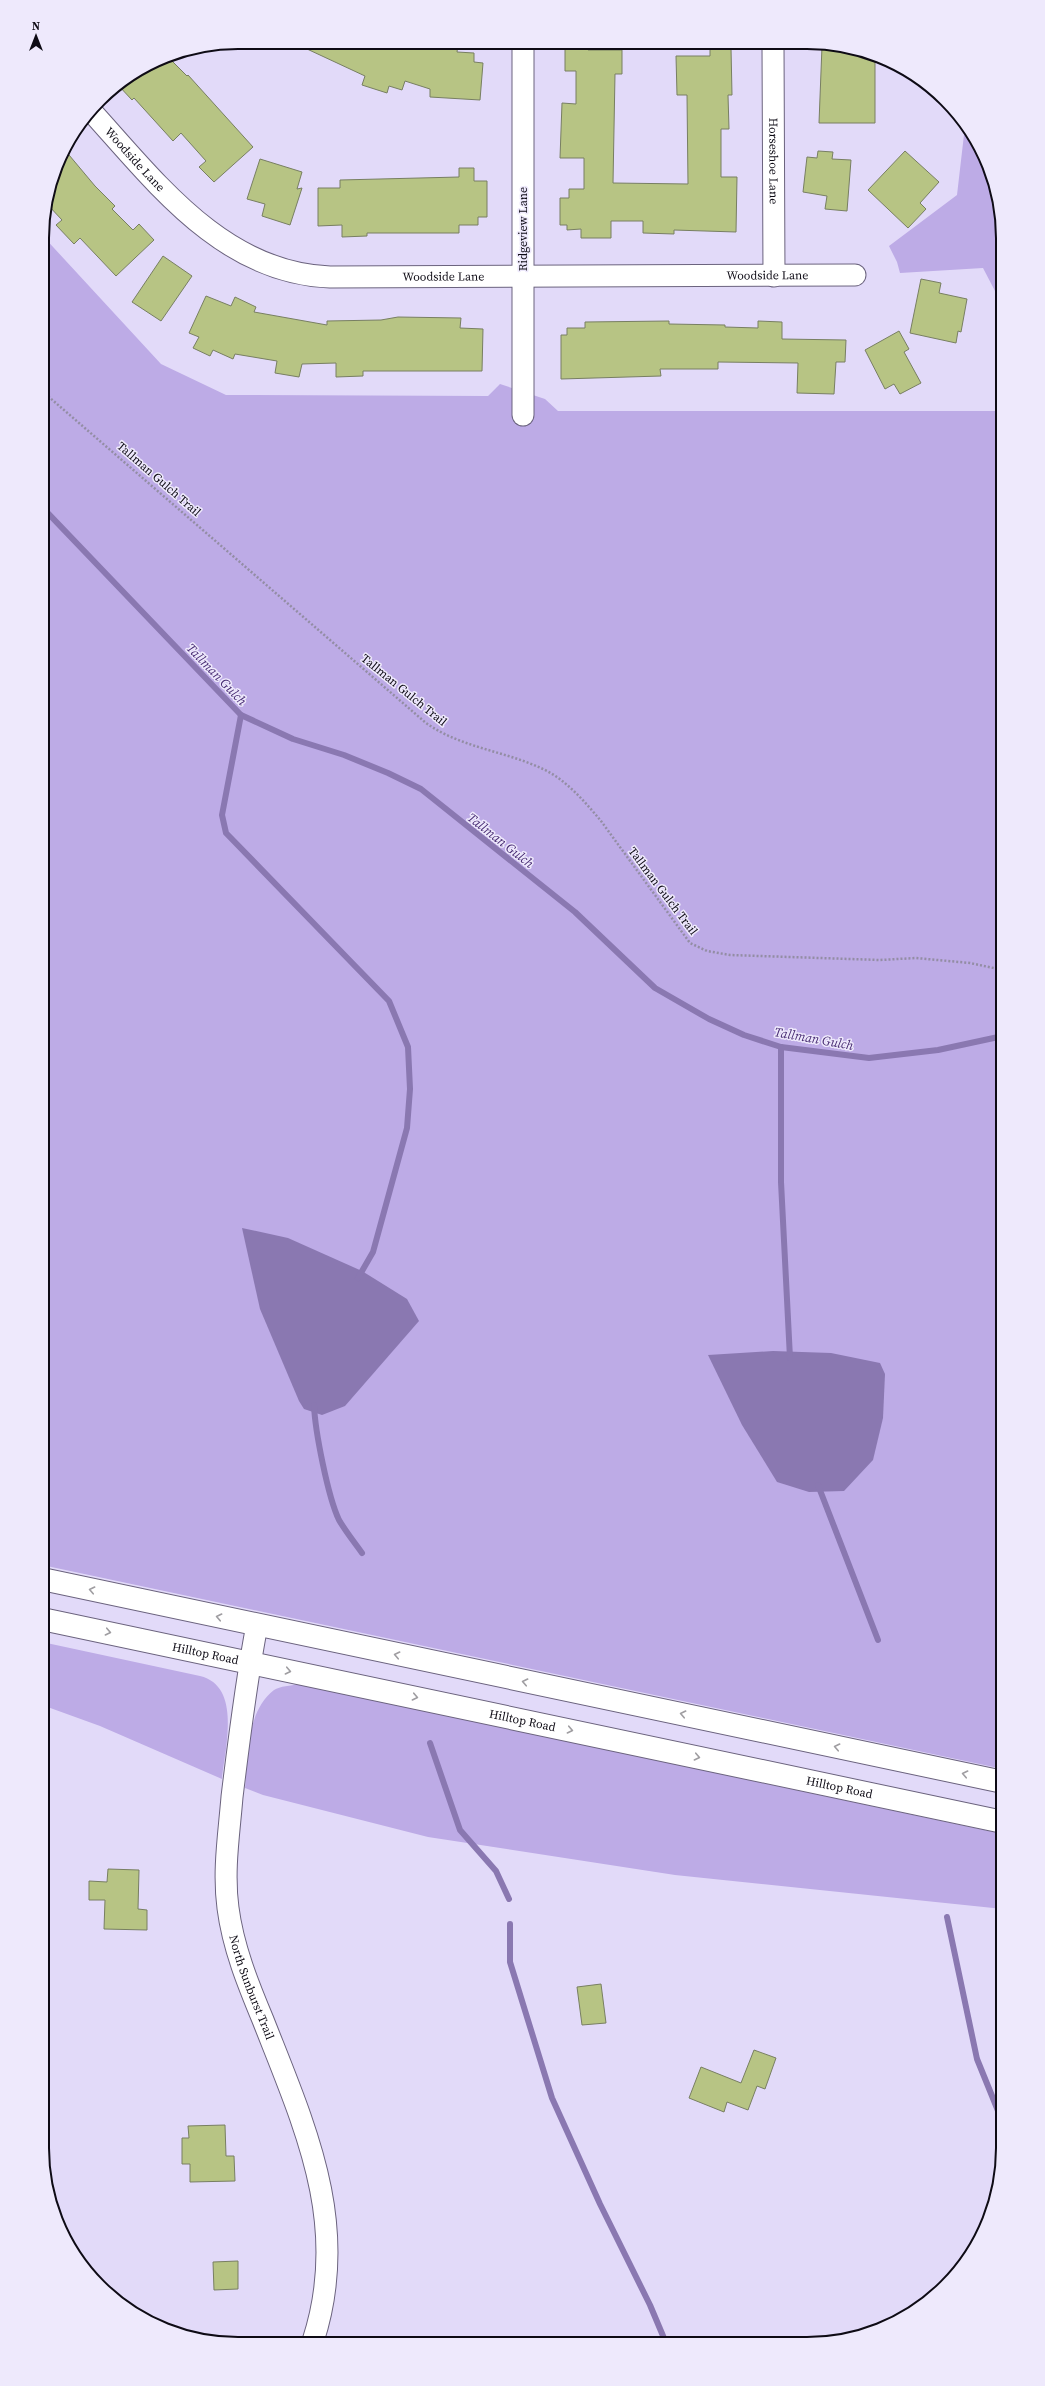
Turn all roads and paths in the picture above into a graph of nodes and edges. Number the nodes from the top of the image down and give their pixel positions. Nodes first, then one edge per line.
1 (523, 49) edge
2 (773, 49) edge
3 (95, 115) edge
4 (855, 275) dead end
5 (523, 276) junction
6 (774, 276) junction
7 (49, 397) edge
8 (523, 415) dead end
9 (996, 969) edge
10 (49, 1581) edge
11 (49, 1620) edge
12 (257, 1625) junction
13 (250, 1663) junction
14 (996, 1781) edge
15 (996, 1821) edge
16 (314, 2337) edge

1 - 5 street, Ridgeview Lane
2 - 6 street, Horseshoe Lane
3 - 5 street, Woodside Lane
4 - 6 street, Woodside Lane
5 - 6 street, Woodside Lane
5 - 8 street, Ridgeview Lane
7 - 9 path, Tallman Gulch Trail
12 -> 10 main road
11 -> 13 main road, Hilltop Road
12 - 13 street, North Sunburst Trail
14 -> 12 main road
13 -> 15 main road, Hilltop Road
13 - 16 street, North Sunburst Trail

